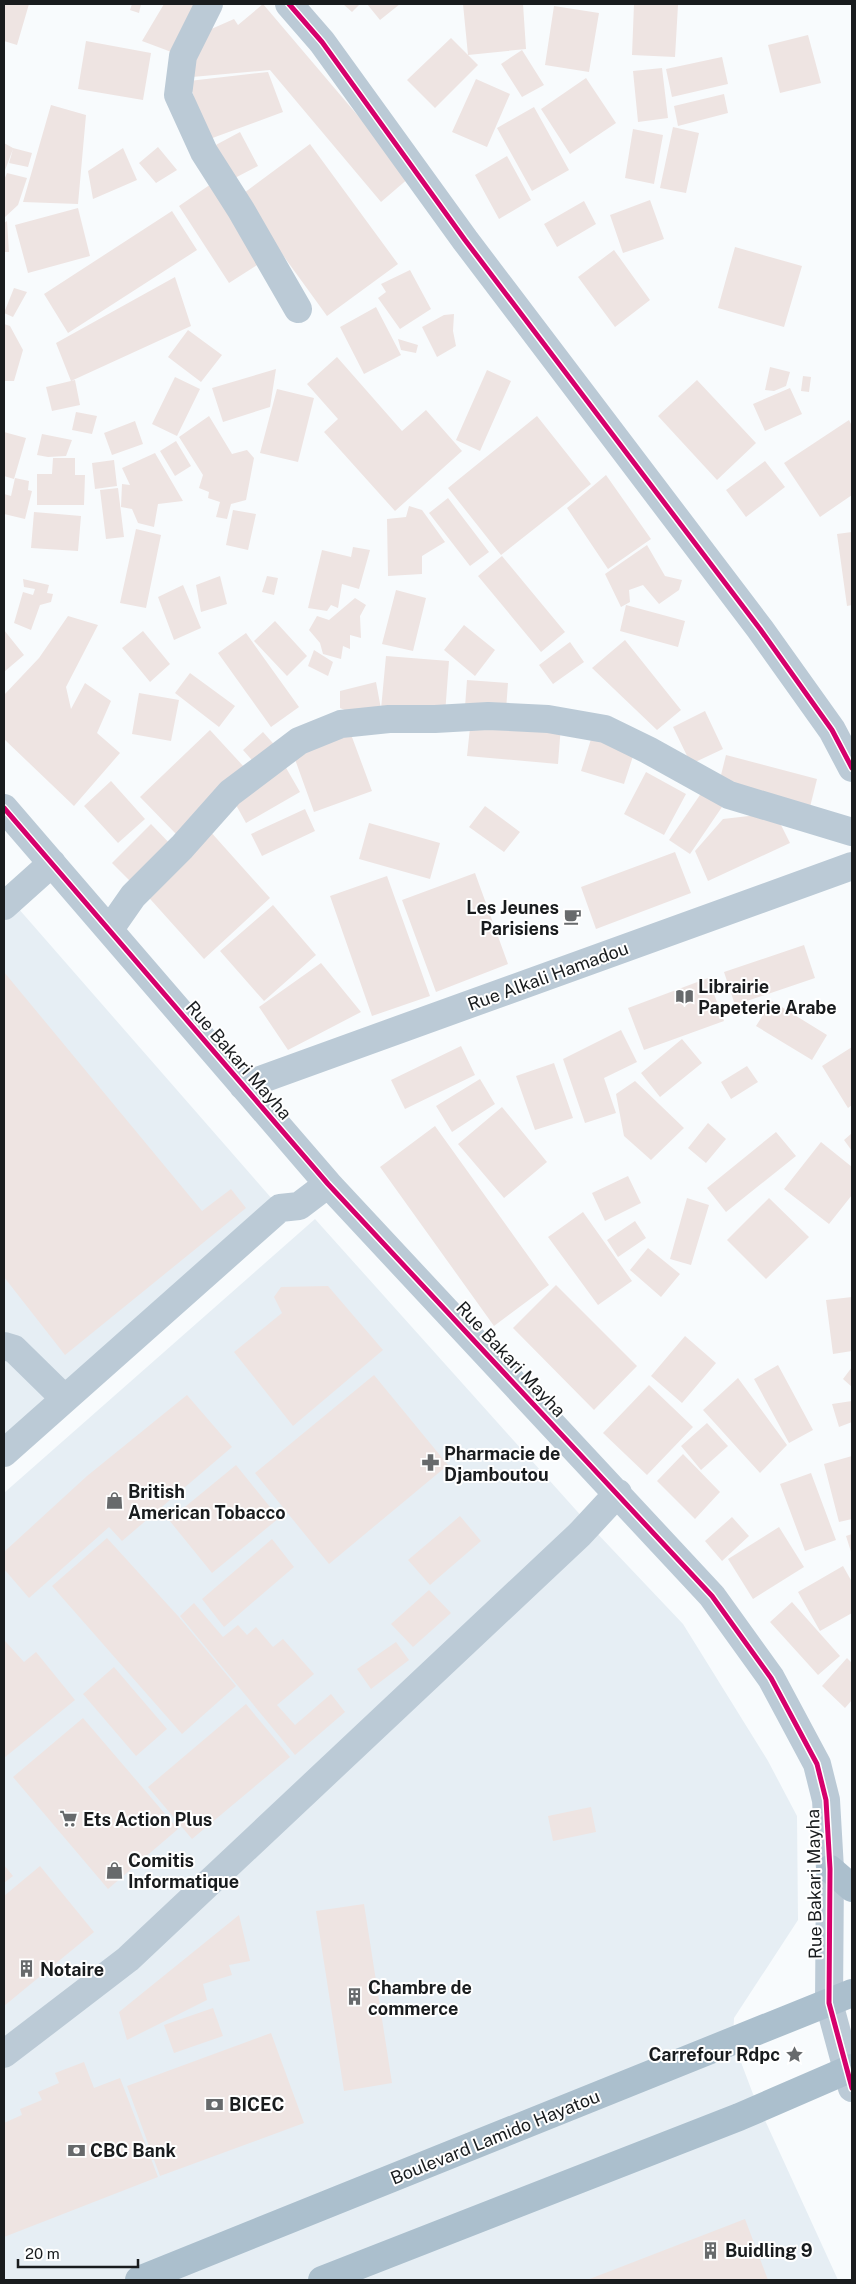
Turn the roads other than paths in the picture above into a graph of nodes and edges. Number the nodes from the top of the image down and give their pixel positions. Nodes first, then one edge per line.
1 (209, 4) edge
2 (288, 4) edge
3 (298, 309) dead end
4 (852, 768) edge
5 (4, 808) edge
6 (852, 832) edge
7 (52, 863) junction
8 (852, 866) edge
9 (4, 906) edge
10 (110, 929) junction
11 (243, 1086) junction
12 (328, 1184) junction
13 (4, 1346) edge
14 (65, 1399) junction
15 (4, 1453) edge
16 (618, 1493) junction
17 (830, 1869) junction
18 (852, 1888) edge
19 (841, 1998) edge
20 (4, 2054) edge
21 (851, 2076) edge
22 (139, 2280) edge
23 (322, 2280) edge

1 - 3 street
2 - 4 street
5 - 7 street, Rue Bakari Mayha
6 - 10 street
7 - 9 street
7 - 10 street, Rue Bakari Mayha
8 - 11 street, Rue Alkali Hamadou
10 - 11 street, Rue Bakari Mayha
11 - 12 street, Rue Bakari Mayha
12 - 14 street
12 - 16 street, Rue Bakari Mayha
13 - 14 street
14 - 15 street
16 - 17 street, Rue Bakari Mayha
16 - 20 street
17 - 18 main road
17 - 19 street, Rue Bakari Mayha
19 - 21 street, Rue Bakari Mayha
19 - 22 main road, Boulevard Lamido Hayatou
21 - 23 main road

